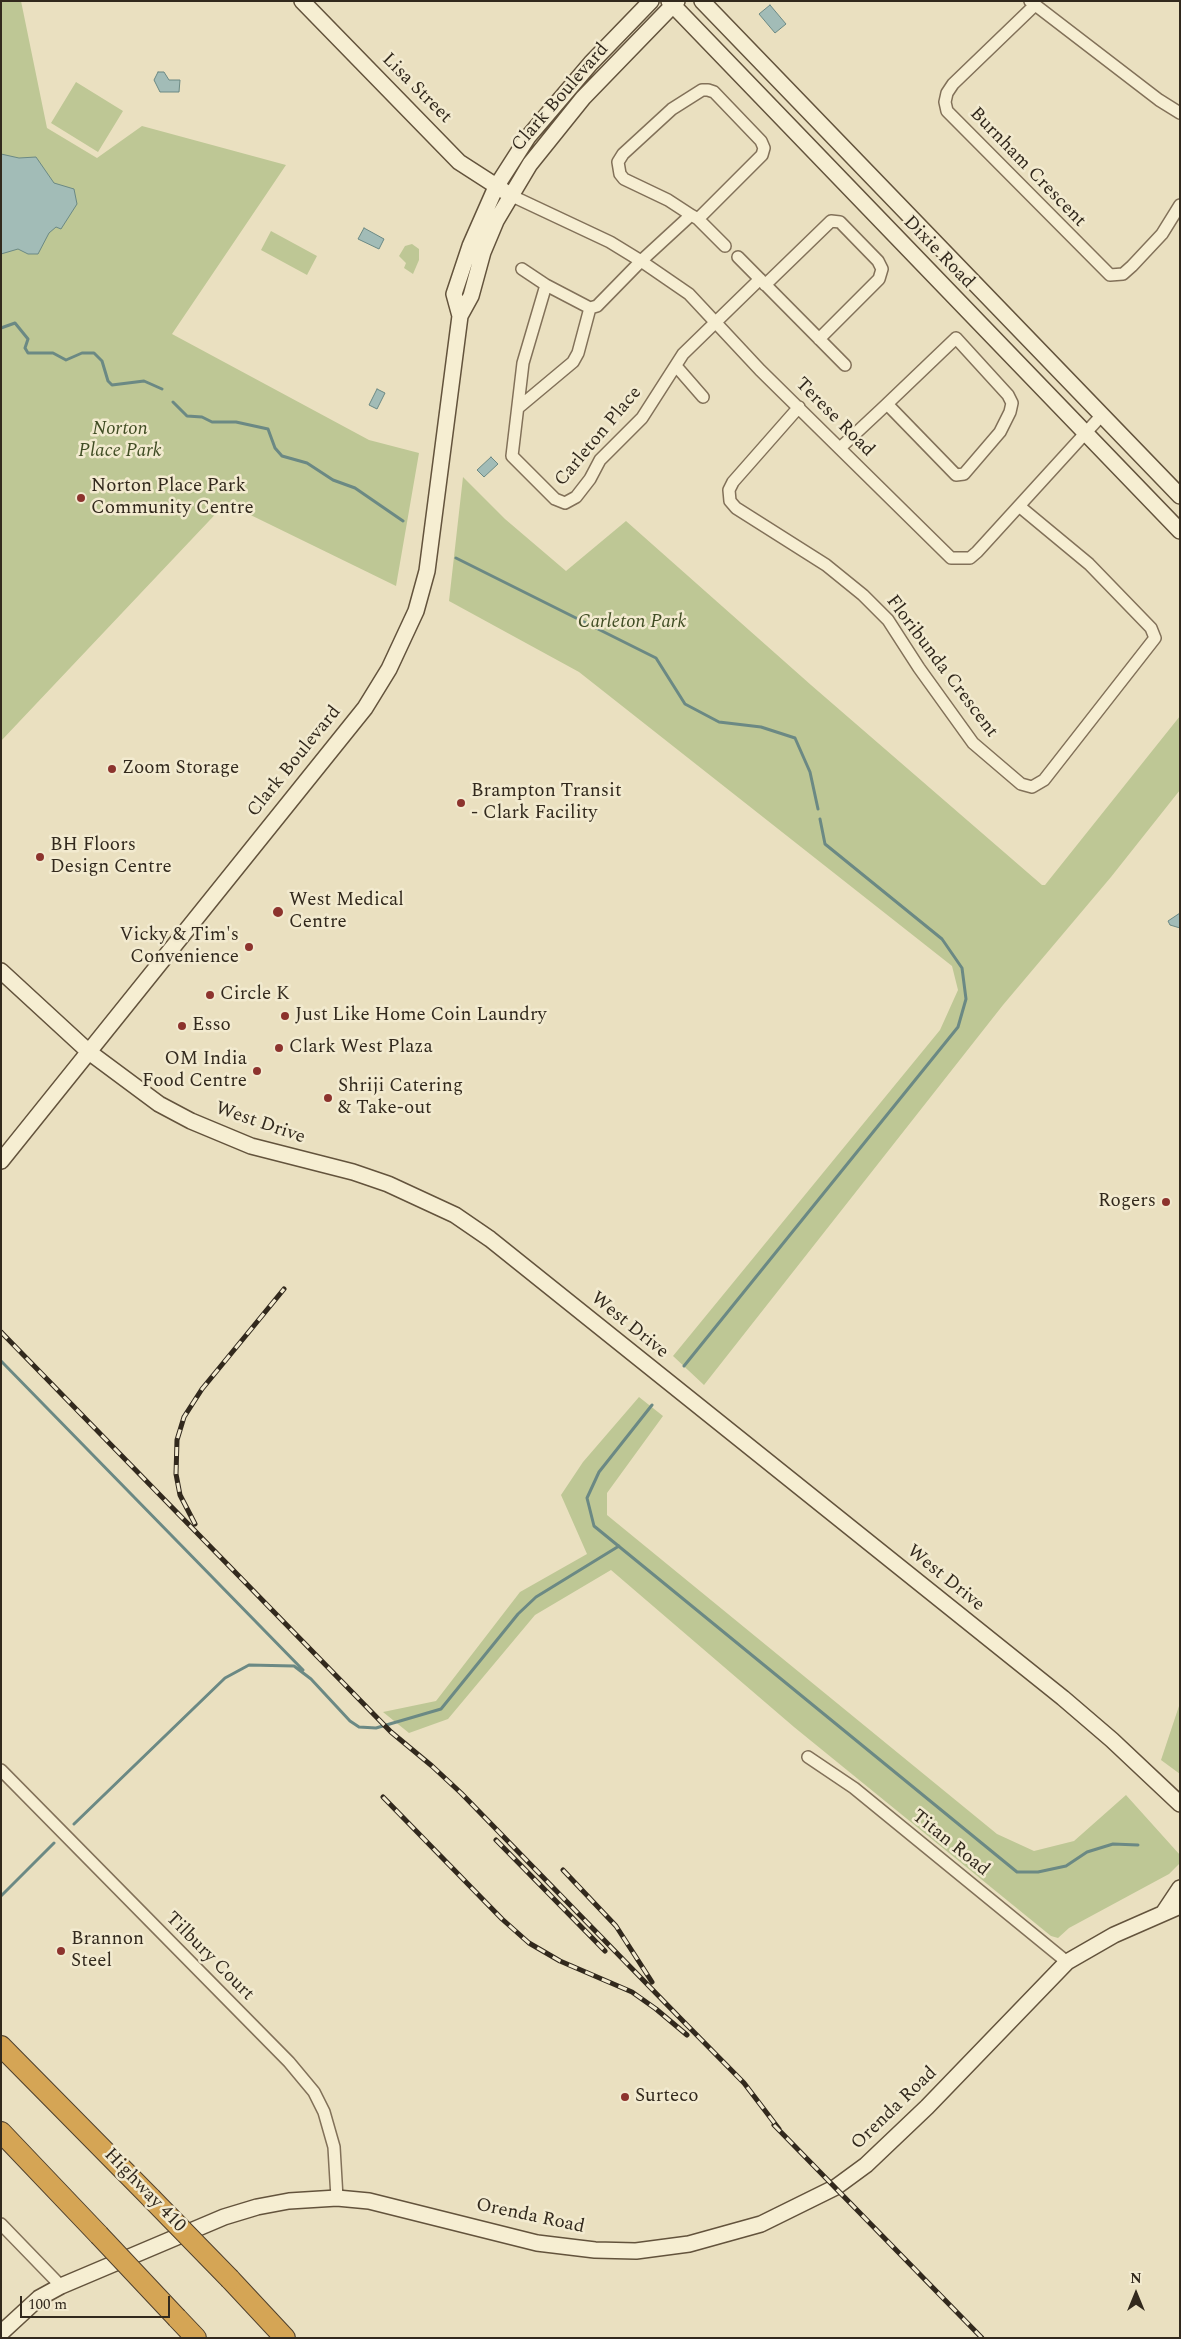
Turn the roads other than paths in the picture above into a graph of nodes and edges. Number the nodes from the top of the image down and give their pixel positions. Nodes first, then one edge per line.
1 (302, 1) edge
2 (651, 1) edge
3 (702, 1) edge
4 (673, 3) edge
5 (1032, 3) edge
6 (1180, 112) edge
7 (496, 187) junction
8 (510, 195) junction
9 (1180, 205) edge
10 (695, 217) junction
11 (725, 246) dead end
12 (738, 257) dead end
13 (641, 261) junction
14 (522, 269) dead end
15 (763, 282) junction
16 (546, 285) junction
17 (590, 308) junction
18 (460, 316) junction
19 (716, 323) junction
20 (819, 339) junction
21 (845, 365) dead end
22 (676, 366) junction
23 (703, 397) dead end
24 (886, 404) junction
25 (799, 407) junction
26 (518, 408) junction
27 (1101, 416) junction
28 (1085, 434) junction
29 (840, 448) junction
30 (1180, 496) edge
31 (1019, 506) junction
32 (1180, 531) edge
33 (1, 971) edge
34 (89, 1052) junction
35 (1, 1161) edge
36 (808, 1757) dead end
37 (1, 1770) edge
38 (1180, 1804) edge
39 (1180, 1888) edge
40 (1180, 1906) edge
41 (1164, 1912) junction
42 (1067, 1962) junction
43 (1, 2046) edge
44 (1, 2132) edge
45 (336, 2198) junction
46 (1, 2224) edge
47 (61, 2286) junction
48 (1, 2332) edge
49 (196, 2338) edge
50 (285, 2338) edge

1 - 7 street, Lisa Street
2 - 7 street, Clark Boulevard
3 - 27 street, Dixie Road
4 - 8 street, Clark Boulevard
4 - 28 street, Dixie Road
5 - 6 street
5 - 9 street, Burnham Crescent
7 - 8 street, Lisa Street
7 - 18 street, Clark Boulevard
8 - 13 street, Terese Road
8 - 18 street, Clark Boulevard
10 - 10 street
10 - 11 street
10 - 13 street
12 - 15 street
13 - 17 street
13 - 19 street, Terese Road
14 - 16 street
15 - 19 street, Carleton Place
15 - 20 street
15 - 20 street, Carleton Place
16 - 17 street
16 - 26 street, Carleton Place
17 - 26 street
18 - 34 street, Clark Boulevard
19 - 22 street, Carleton Place
19 - 25 street, Terese Road
20 - 21 street
22 - 23 street
22 - 26 street, Carleton Place
24 - 24 street
24 - 29 street
25 - 29 street, Terese Road
25 - 31 street, Floribunda Crescent
27 - 28 street, Terese Road
27 - 30 street, Dixie Road
28 - 31 street, Terese Road
28 - 32 street, Dixie Road
29 - 31 street, Terese Road
33 - 34 street, West Drive
34 - 35 street, Clark Boulevard
34 - 38 street, West Drive
36 - 42 street, Titan Road
37 - 45 street, Tilbury Court
39 - 41 street
40 - 41 street, Orenda Road
41 - 42 street, Orenda Road
42 - 45 street, Orenda Road
43 - 50 highway, Highway 410, bridge
44 - 49 highway, bridge
45 - 47 street, Orenda Road
46 - 47 street
47 - 48 street, Orenda Road

